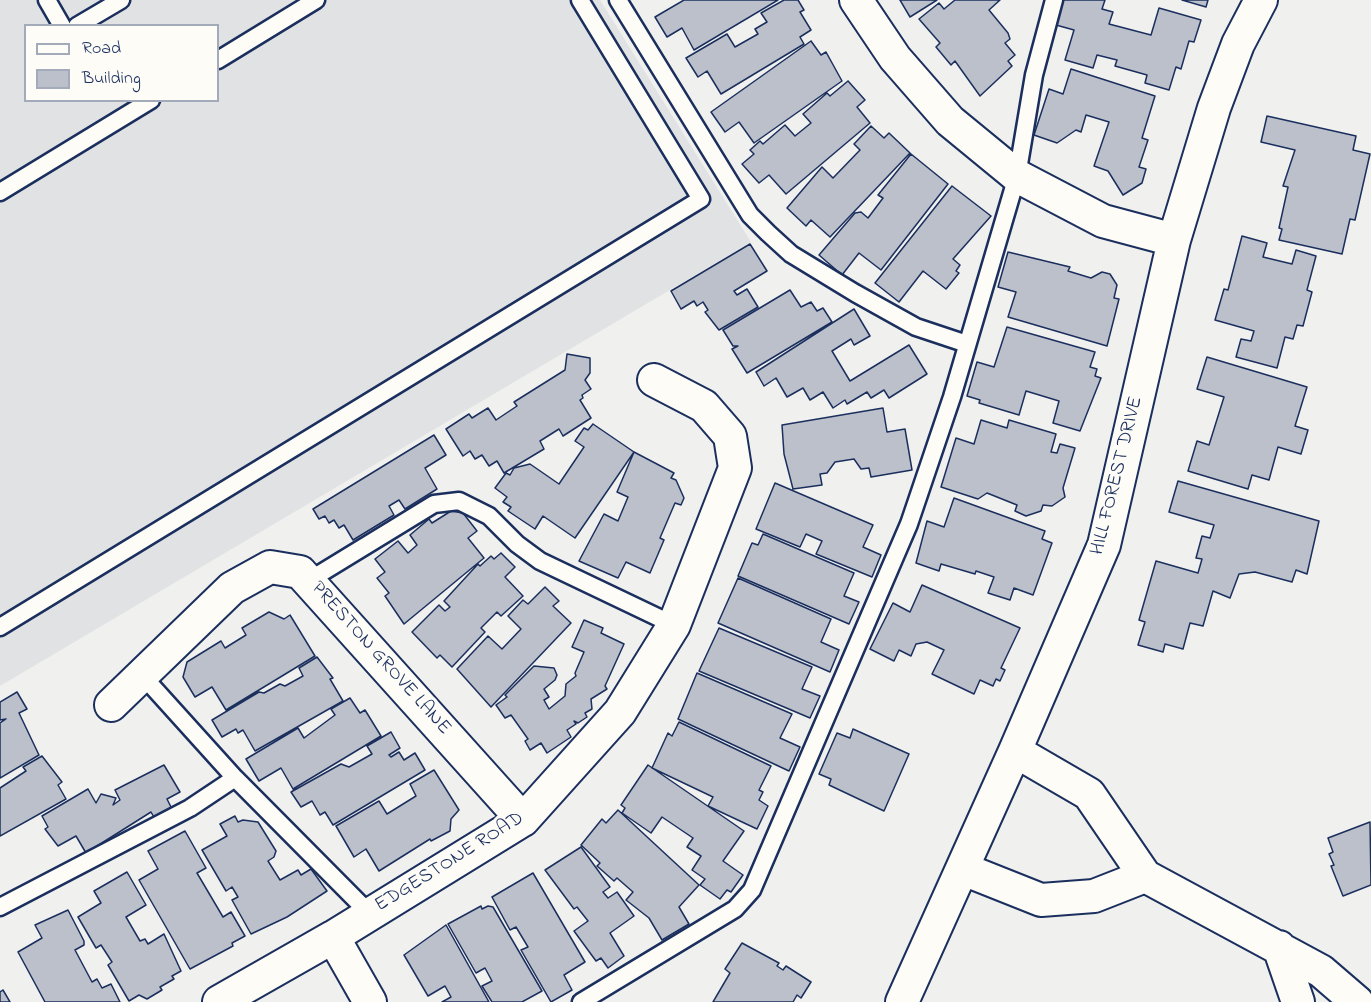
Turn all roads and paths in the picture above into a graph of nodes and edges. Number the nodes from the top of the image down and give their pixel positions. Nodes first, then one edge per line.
1 (47, 0) edge
2 (121, 0) edge
3 (316, 0) edge
4 (580, 0) edge
5 (618, 0) edge
6 (856, 0) edge
7 (1054, 0) edge
8 (1261, 0) edge
9 (61, 24) edge
10 (80, 24) edge
11 (219, 59) edge
12 (148, 102) edge
13 (1017, 176) junction
14 (0, 192) edge
15 (1174, 240) junction
16 (967, 344) junction
17 (654, 380) dead end
18 (308, 581) junction
19 (674, 624) junction
20 (0, 627) edge
21 (142, 675) junction
22 (111, 705) dead end
23 (1016, 751) junction
24 (235, 778) junction
25 (523, 820) junction
26 (963, 869) junction
27 (1145, 876) junction
28 (0, 907) edge
29 (370, 914) junction
30 (333, 937) junction
31 (1278, 947) junction
32 (600, 997) edge
33 (1359, 998) edge
34 (219, 1002) edge
35 (370, 1002) edge
36 (581, 1002) edge
37 (902, 1002) edge
38 (1298, 1002) edge

1 - 9 lane
2 - 10 lane
3 - 11 lane
4 - 20 lane
5 - 16 lane
6 - 13 street
7 - 13 lane
8 - 15 street, HILL FOREST DRIVE
12 - 14 lane
13 - 15 street
13 - 16 lane
15 - 23 street, HILL FOREST DRIVE
16 - 32 lane
17 - 19 street, EDGESTONE ROAD
18 - 19 lane
18 - 21 street, PRESTON GROVE LANE
18 - 25 street, PRESTON GROVE LANE
19 - 25 street, EDGESTONE ROAD
21 - 22 street, PRESTON GROVE LANE
21 - 24 lane
23 - 26 street, HILL FOREST DRIVE
23 - 27 street
24 - 28 lane
24 - 29 lane
25 - 29 street, EDGESTONE ROAD
26 - 27 street
26 - 37 street, HILL FOREST DRIVE
27 - 31 street
29 - 30 street, EDGESTONE ROAD
30 - 34 street, EDGESTONE ROAD
30 - 35 street
31 - 33 street
31 - 38 street
32 - 36 lane

